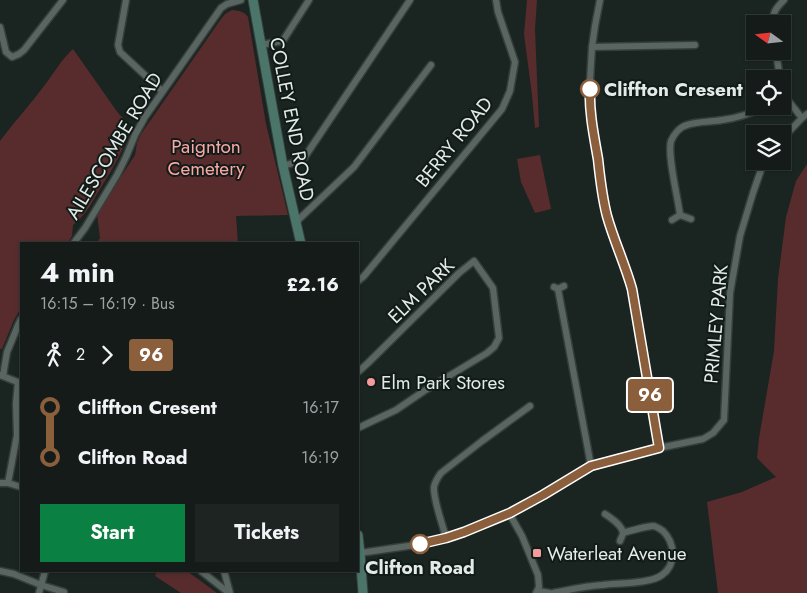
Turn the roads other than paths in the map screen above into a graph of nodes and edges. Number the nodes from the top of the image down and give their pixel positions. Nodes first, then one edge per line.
1 (63, 0) edge
2 (126, 0) edge
3 (241, 0) edge
4 (253, 0) edge
5 (309, 0) edge
6 (410, 0) edge
7 (496, 0) edge
8 (600, 0) edge
9 (784, 0) edge
10 (773, 15) edge
11 (0, 27) edge
12 (261, 45) junction
13 (696, 45) dead end
14 (592, 47) junction
15 (431, 65) dead end
16 (162, 91) junction
17 (791, 102) edge
18 (746, 115) edge
19 (804, 116) edge
20 (791, 130) edge
21 (283, 166) junction
22 (761, 170) edge
23 (680, 215) junction
24 (691, 219) dead end
25 (672, 220) dead end
26 (297, 222) junction
27 (74, 242) edge
28 (301, 242) edge
29 (359, 280) edge
30 (559, 287) dead end
31 (20, 320) edge
32 (359, 371) edge
33 (1, 375) edge
34 (20, 383) edge
35 (530, 406) dead end
36 (359, 428) edge
37 (659, 448) junction
38 (591, 466) junction
39 (8, 482) junction
40 (0, 483) edge
41 (20, 487) edge
42 (510, 513) junction
43 (605, 514) dead end
44 (623, 533) junction
45 (446, 538) junction
46 (620, 541) dead end
47 (359, 544) edge
48 (360, 553) junction
49 (0, 571) edge
50 (45, 572) edge
51 (202, 572) edge
52 (224, 572) edge
53 (41, 585) junction
54 (64, 592) edge
55 (537, 592) edge
56 (39, 593) edge
57 (229, 593) edge
58 (363, 593) edge
59 (551, 593) edge

1 - 11 street
2 - 16 street
3 - 16 street, AILESCOMBE ROAD
4 - 12 street, COLLEY END ROAD
5 - 12 street
6 - 21 street
7 - 29 street, BERRY ROAD
8 - 14 street
9 - 10 street
12 - 21 street, COLLEY END ROAD
13 - 14 street
14 - 37 street
15 - 26 street
16 - 27 street, AILESCOMBE ROAD
17 - 19 street
18 - 23 street
19 - 20 street
21 - 26 street, COLLEY END ROAD
22 - 37 street, PRIMLEY PARK
23 - 24 street
23 - 25 street
26 - 28 street, COLLEY END ROAD
30 - 38 street
31 - 33 street
32 - 36 street, ELM PARK
33 - 34 street
34 - 39 street
35 - 45 street
37 - 38 street
38 - 42 street
39 - 40 street
39 - 41 street
42 - 45 street
42 - 55 street
43 - 44 street
44 - 46 street
44 - 59 street
45 - 48 street
47 - 48 street
48 - 58 street
49 - 53 street
50 - 53 street
51 - 57 street
52 - 57 street
53 - 54 street
53 - 56 street
55 - 59 street

